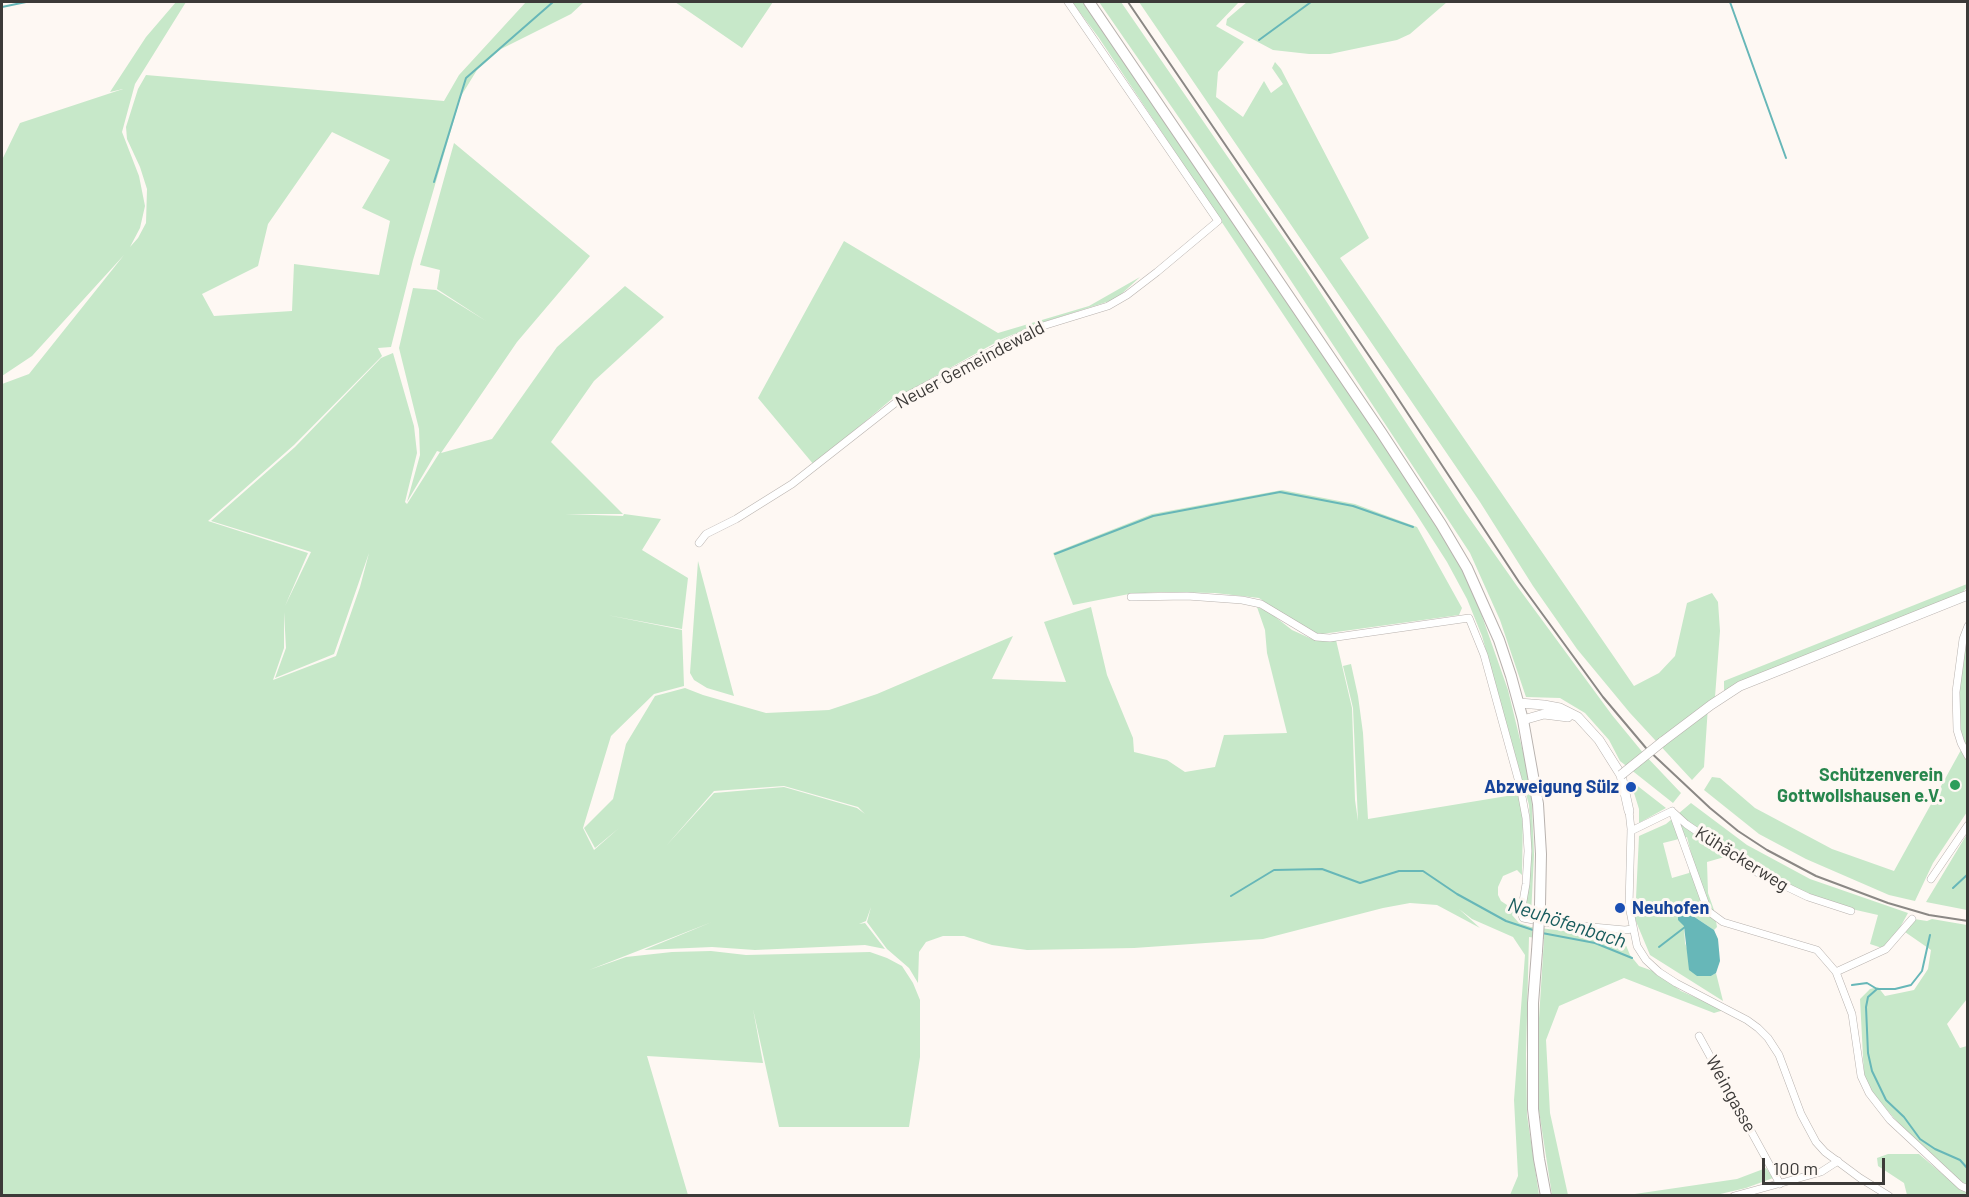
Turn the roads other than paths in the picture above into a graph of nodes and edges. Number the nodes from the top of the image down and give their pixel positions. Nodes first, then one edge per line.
1 (1068, 2) edge
2 (1089, 2) edge
3 (699, 543) dead end
4 (1968, 595) edge
5 (1131, 597) dead end
6 (1968, 626) edge
7 (1519, 703) junction
8 (1523, 720) junction
9 (1587, 726) junction
10 (1968, 756) edge
11 (1621, 775) junction
12 (1629, 811) joint
13 (1672, 811) junction
14 (1968, 825) edge
15 (1631, 831) junction
16 (1931, 879) dead end
17 (1851, 911) dead end
18 (1912, 919) dead end
19 (1632, 929) junction
20 (1836, 972) junction
21 (1699, 1036) dead end
22 (1838, 1161) junction
23 (1780, 1184) junction
24 (1968, 1189) edge
25 (1546, 1196) edge
26 (1734, 1196) edge
27 (1889, 1196) edge

1 - 3 street, Neuer Gemeindewald
2 - 7 main road
4 - 11 street, bridge
5 - 19 street
6 - 10 street
7 - 8 main road
7 - 9 street
8 - 9 street
8 - 25 main road, bridge
9 - 11 street
11 - 12 street
12 - 15 street
13 - 15 street
13 - 17 street, Kühäckerweg
13 - 20 street
14 - 16 street
15 - 19 street
18 - 20 street
19 - 22 street
20 - 24 street
21 - 23 street, Weingasse
22 - 23 street
22 - 27 street
23 - 26 street

